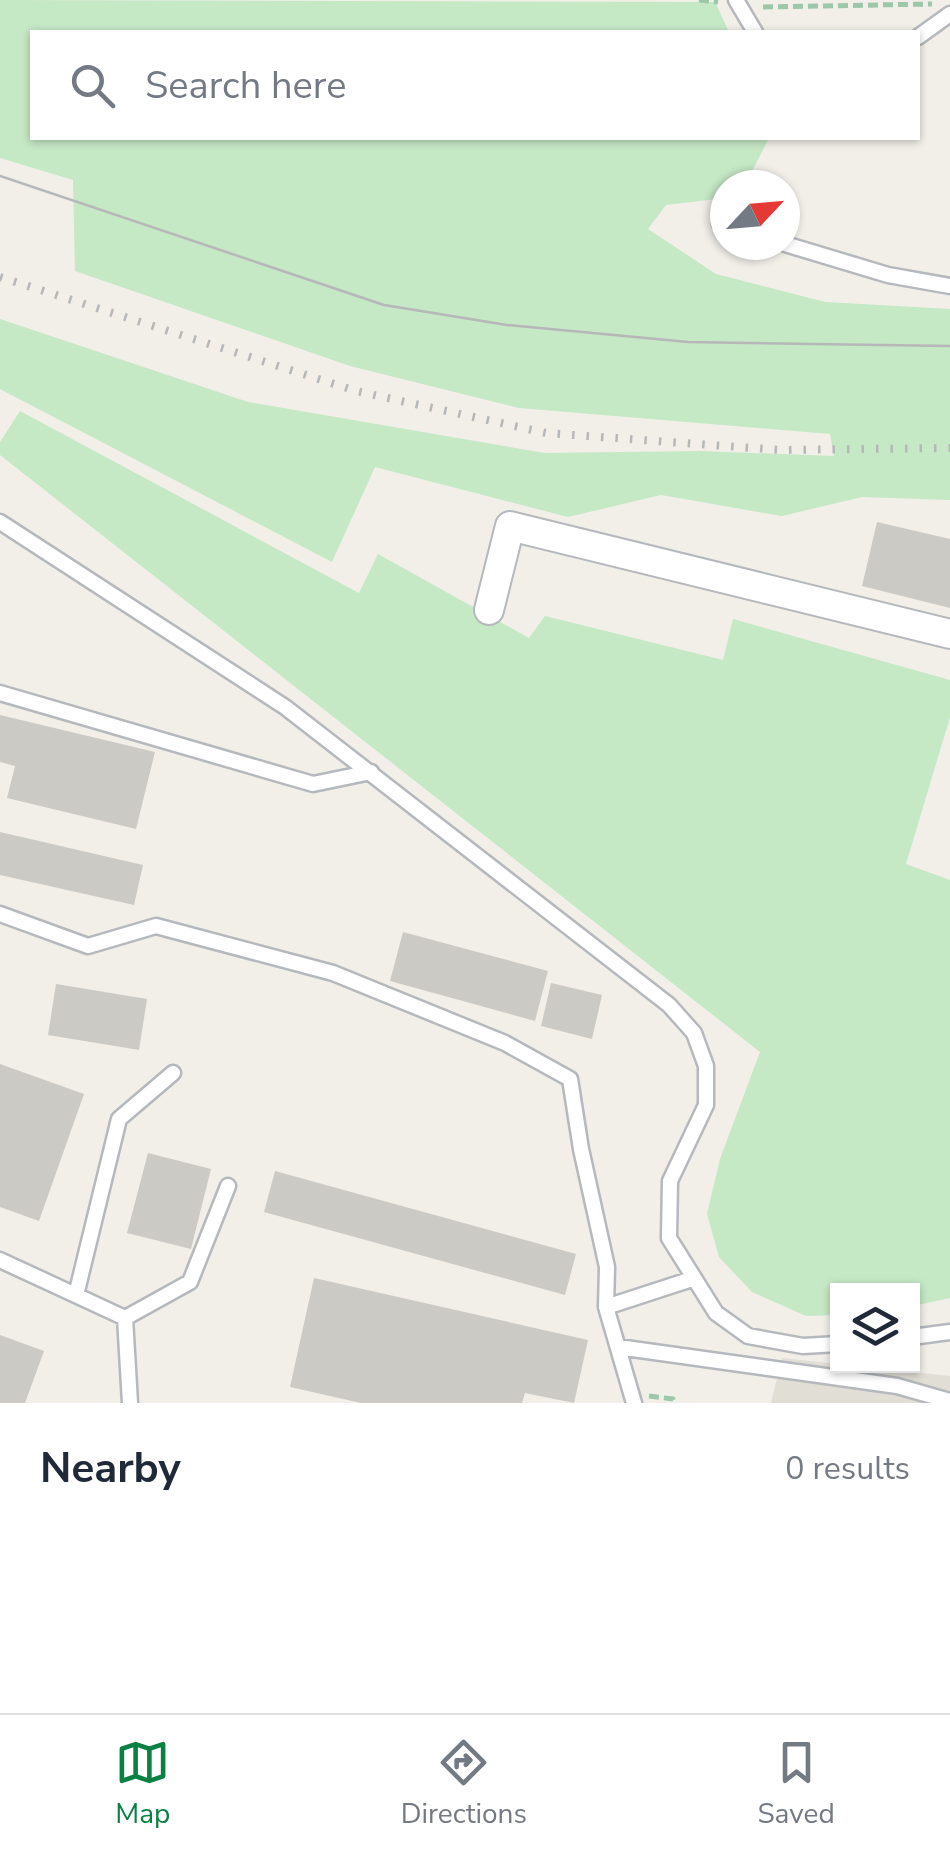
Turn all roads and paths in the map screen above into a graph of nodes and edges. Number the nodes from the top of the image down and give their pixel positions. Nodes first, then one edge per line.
1 (699, 0) edge
2 (738, 4) edge
3 (950, 4) edge
4 (950, 14) edge
5 (755, 30) edge
6 (920, 35) edge
7 (800, 249) edge
8 (950, 286) edge
9 (0, 522) edge
10 (489, 610) dead end
11 (950, 634) edge
12 (0, 693) edge
13 (371, 772) junction
14 (0, 914) edge
15 (172, 1073) dead end
16 (228, 1186) dead end
17 (0, 1260) edge
18 (692, 1279) junction
19 (76, 1295) junction
20 (606, 1307) junction
21 (126, 1318) junction
22 (950, 1332) edge
23 (920, 1336) edge
24 (830, 1344) edge
25 (618, 1347) junction
26 (929, 1400) edge
27 (950, 1402) edge
28 (130, 1403) edge
29 (634, 1403) edge

1 - 2 path
2 - 3 path
2 - 5 lane
4 - 6 lane
7 - 8 lane
9 - 13 lane
10 - 11 street
12 - 13 lane
13 - 18 lane
14 - 20 lane
15 - 19 lane
16 - 21 lane
17 - 19 lane
18 - 20 lane
18 - 24 lane
19 - 21 lane
20 - 25 lane
21 - 28 lane
22 - 23 lane
25 - 26 lane
25 - 29 lane
26 - 27 lane

